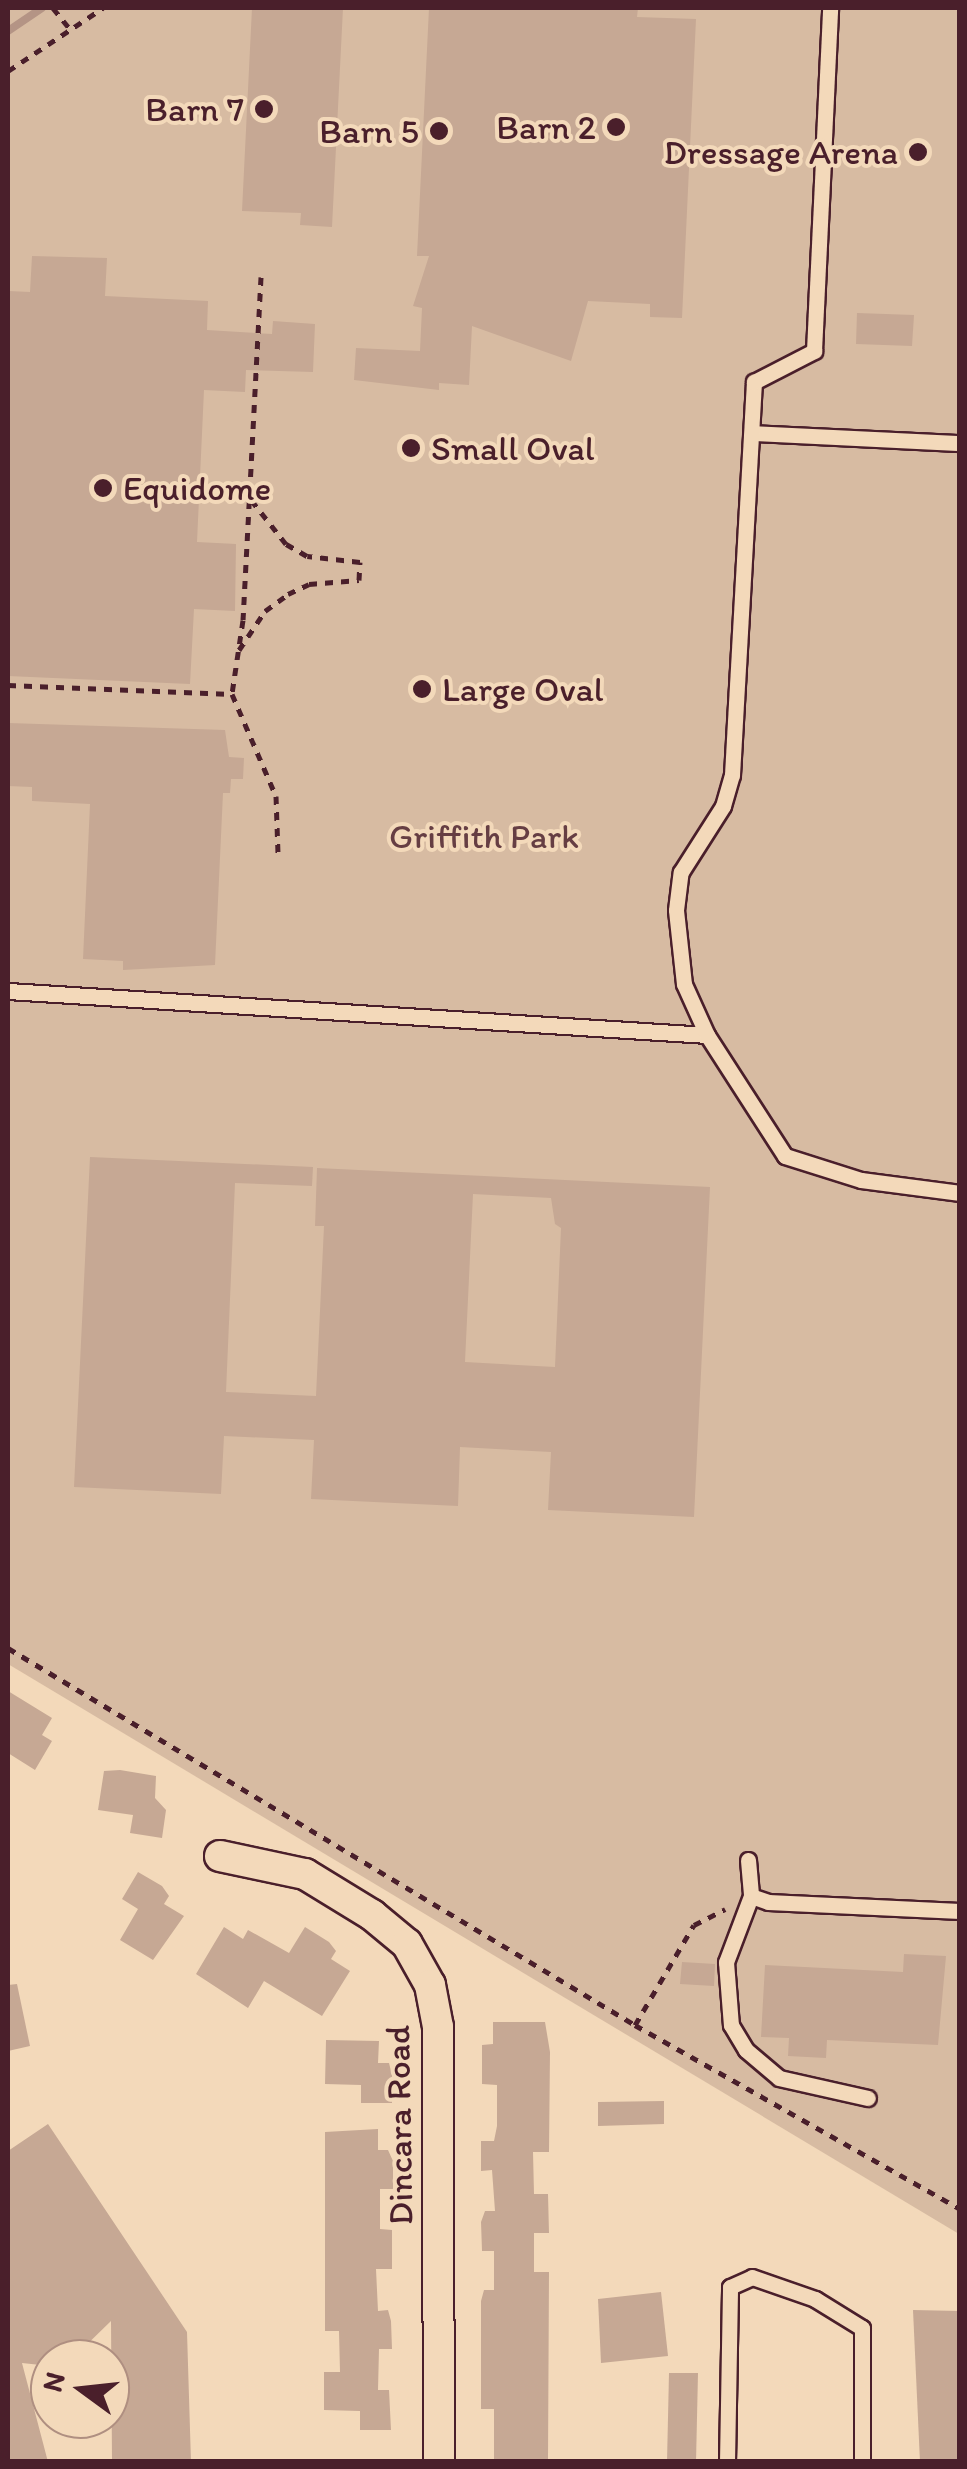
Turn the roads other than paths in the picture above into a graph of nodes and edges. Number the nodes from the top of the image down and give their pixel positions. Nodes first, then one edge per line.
1 (830, 8) edge
2 (752, 433) junction
3 (960, 444) edge
4 (8, 991) edge
5 (707, 1035) junction
6 (960, 1192) edge
7 (220, 1856) dead end
8 (748, 1860) dead end
9 (751, 1896) junction
10 (960, 1911) edge
11 (868, 2098) dead end
12 (439, 2462) edge
13 (727, 2462) edge
14 (862, 2462) edge

1 - 2 lane
2 - 3 lane
2 - 5 lane
4 - 5 lane
5 - 6 lane
7 - 12 street, Dincara Road
8 - 9 lane
9 - 10 lane
9 - 11 lane
13 - 14 lane

